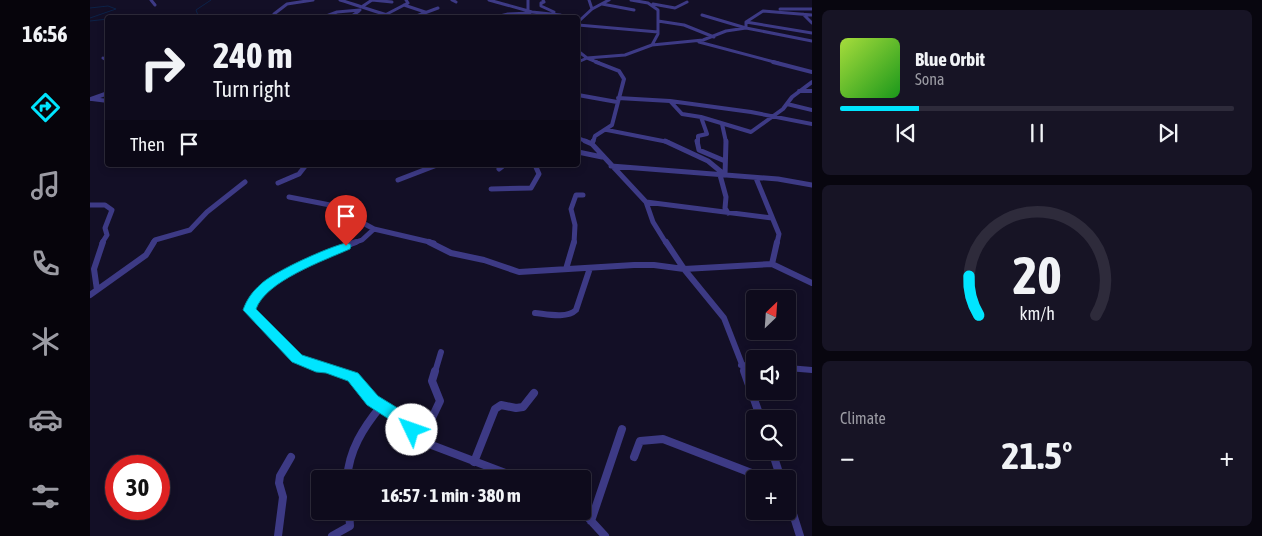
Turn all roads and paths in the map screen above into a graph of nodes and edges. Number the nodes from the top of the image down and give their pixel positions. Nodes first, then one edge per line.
1 (151, 0) edge
2 (312, 0) edge
3 (340, 0) edge
4 (371, 0) edge
5 (406, 0) edge
6 (452, 0) edge
7 (489, 0) edge
8 (528, 0) edge
9 (543, 0) edge
10 (589, 0) edge
11 (610, 0) edge
12 (631, 0) edge
13 (392, 2) dead end
14 (456, 2) dead end
15 (687, 2) dead end
16 (404, 4) junction
17 (602, 4) junction
18 (651, 4) junction
19 (155, 5) dead end
20 (363, 6) junction
21 (368, 8) junction
22 (438, 8) dead end
23 (592, 9) junction
24 (812, 9) edge
25 (360, 10) junction
26 (634, 10) dead end
27 (528, 11) junction
28 (426, 12) junction
29 (532, 12) junction
30 (761, 12) junction
31 (274, 14) dead end
32 (554, 14) junction
33 (560, 14) joint
34 (802, 14) junction
35 (329, 15) edge
36 (354, 15) edge
37 (385, 15) joint
38 (419, 15) edge
39 (504, 15) edge
40 (549, 15) edge
41 (702, 15) dead end
42 (812, 15) edge
43 (658, 21) junction
44 (580, 22) edge
45 (746, 22) junction
46 (812, 23) edge
47 (580, 24) edge
48 (746, 28) junction
49 (658, 32) junction
50 (812, 33) edge
51 (714, 37) junction
52 (694, 41) junction
53 (812, 41) edge
54 (652, 45) junction
55 (580, 53) edge
56 (586, 58) junction
57 (580, 61) edge
58 (812, 72) edge
59 (812, 82) edge
60 (799, 91) junction
61 (812, 91) edge
62 (105, 94) edge
63 (580, 95) edge
64 (90, 99) edge
65 (618, 100) junction
66 (105, 101) edge
67 (670, 101) junction
68 (787, 104) junction
69 (812, 110) edge
70 (774, 116) junction
71 (701, 117) junction
72 (722, 124) junction
73 (812, 124) edge
74 (607, 130) junction
75 (580, 139) edge
76 (592, 144) junction
77 (580, 152) edge
78 (602, 157) junction
79 (725, 161) junction
80 (611, 166) junction
81 (304, 167) edge
82 (432, 167) edge
83 (502, 167) edge
84 (537, 167) edge
85 (499, 169) dead end
86 (724, 175) junction
87 (756, 178) junction
88 (398, 180) dead end
89 (244, 182) dead end
90 (278, 183) dead end
91 (812, 185) edge
92 (491, 189) dead end
93 (583, 195) dead end
94 (289, 197) dead end
95 (646, 202) junction
96 (90, 205) edge
97 (728, 212) junction
98 (772, 218) junction
99 (374, 229) junction
100 (772, 264) junction
101 (590, 268) junction
102 (566, 269) junction
103 (684, 270) junction
104 (812, 283) edge
105 (97, 290) junction
106 (90, 295) edge
107 (535, 313) dead end
108 (441, 352) dead end
109 (741, 365) junction
110 (746, 365) edge
111 (796, 369) edge
112 (812, 370) edge
113 (534, 393) dead end
114 (382, 406) junction
115 (758, 410) edge
116 (622, 429) dead end
117 (421, 441) junction
118 (291, 457) dead end
119 (634, 457) dead end
120 (474, 462) junction
121 (349, 470) edge
122 (497, 470) edge
123 (746, 471) edge
124 (350, 520) edge
125 (795, 520) edge
126 (591, 521) joint
127 (278, 536) edge
128 (332, 536) edge
129 (605, 536) edge
130 (800, 536) edge

1 - 19 street
2 - 31 street
3 - 20 street
4 - 13 street
4 - 20 street
5 - 16 street
6 - 14 street
7 - 27 street
8 - 27 street
9 - 33 street
10 - 23 street
11 - 17 street
12 - 18 street
15 - 18 street
16 - 28 street
16 - 37 street
17 - 23 street
17 - 26 street
18 - 43 street
20 - 21 street
21 - 25 street
21 - 37 street
22 - 28 street
23 - 44 street
24 - 30 street
25 - 35 street
25 - 36 street
27 - 29 street
28 - 38 street
29 - 32 street
29 - 39 street
30 - 34 street
30 - 45 street
32 - 33 street
32 - 40 street
34 - 42 street
34 - 46 street
41 - 48 street
43 - 49 street
43 - 51 street
45 - 48 street
45 - 50 street
47 - 49 street
48 - 51 street
48 - 53 street
49 - 54 street
51 - 52 street
52 - 54 street
52 - 58 street
54 - 56 street
55 - 56 street
56 - 57 street
56 - 65 street
59 - 60 street
60 - 61 street
60 - 68 street
62 - 64 street
63 - 65 street
64 - 66 street
65 - 67 street
65 - 74 street
67 - 70 street
67 - 71 street
68 - 69 street
68 - 70 street
70 - 72 street
70 - 73 street
71 - 72 street
71 - 79 street
72 - 79 street
74 - 76 street
74 - 86 street
75 - 76 street
76 - 78 street
77 - 78 street
78 - 80 street
79 - 86 street
80 - 86 street
80 - 95 street
81 - 90 street
82 - 88 street
83 - 85 street
84 - 92 street
86 - 87 street
86 - 97 street
87 - 91 street
87 - 98 street
89 - 105 street
93 - 102 street
94 - 99 street
95 - 97 street
95 - 103 street
96 - 105 street
97 - 98 street
98 - 100 street
99 - 102 street
99 - 114 street
100 - 103 street
100 - 104 street
101 - 102 street
101 - 103 street
101 - 107 street
103 - 109 street
105 - 106 street
108 - 117 street
109 - 110 street
109 - 115 street
111 - 112 street
113 - 120 street
114 - 117 street
114 - 121 street
116 - 126 street
117 - 120 street
118 - 127 street
119 - 123 street
120 - 122 street
124 - 128 street
125 - 130 street
126 - 129 street

